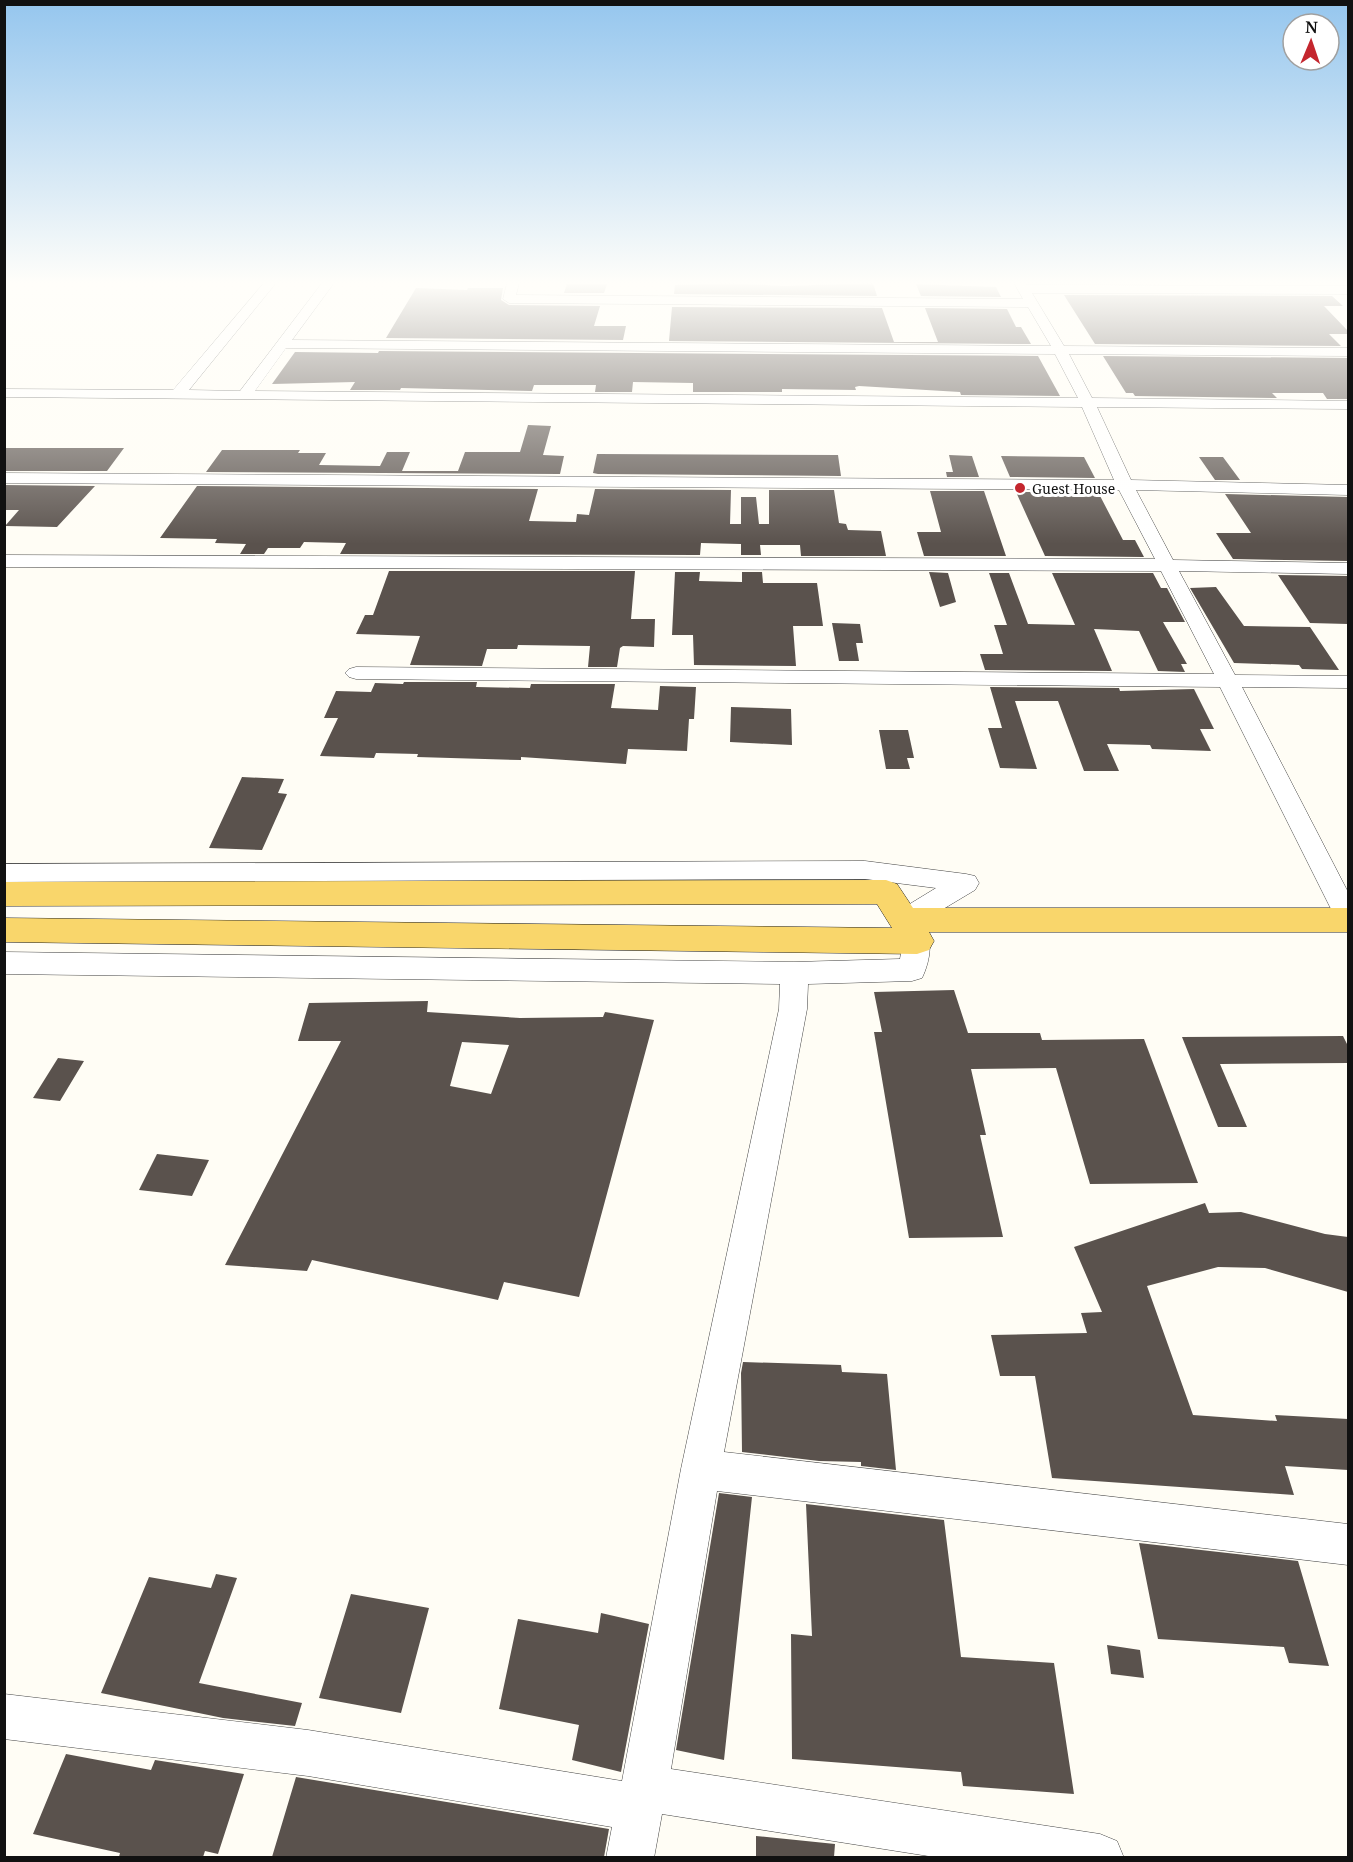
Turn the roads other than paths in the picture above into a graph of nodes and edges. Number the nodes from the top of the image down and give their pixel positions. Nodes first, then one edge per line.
1 (198, 370) edge
2 (263, 370) edge
3 (1070, 370) edge
4 (4, 393) edge
5 (178, 394) junction
6 (245, 394) junction
7 (1087, 402) junction
8 (1348, 405) edge
9 (4, 478) edge
10 (1125, 485) junction
11 (1348, 490) edge
12 (4, 561) edge
13 (1167, 565) junction
14 (1348, 568) edge
15 (356, 673) dead end
16 (1227, 680) junction
17 (1348, 682) edge
18 (4, 873) edge
19 (4, 894) edge
20 (1348, 919) edge
21 (4, 930) edge
22 (911, 931) junction
23 (4, 963) edge
24 (794, 973) junction
25 (701, 1469) junction
26 (1348, 1545) edge
27 (4, 1716) edge
28 (642, 1798) junction
29 (630, 1857) edge
30 (1100, 1857) edge

1 - 5 street
2 - 6 street
3 - 7 street
4 - 5 street
5 - 6 street
6 - 7 street
7 - 8 street
7 - 10 street
9 - 10 street
10 - 11 street
10 - 13 street
12 - 13 street
13 - 14 street
13 - 16 street
15 - 16 street
16 - 17 street
16 - 20 street
18 - 22 street
19 - 22 main road
20 - 22 main road
21 - 22 main road
22 - 24 street
23 - 24 street
24 - 25 street
25 - 26 street
25 - 28 street
27 - 28 street
28 - 29 street
28 - 30 street

